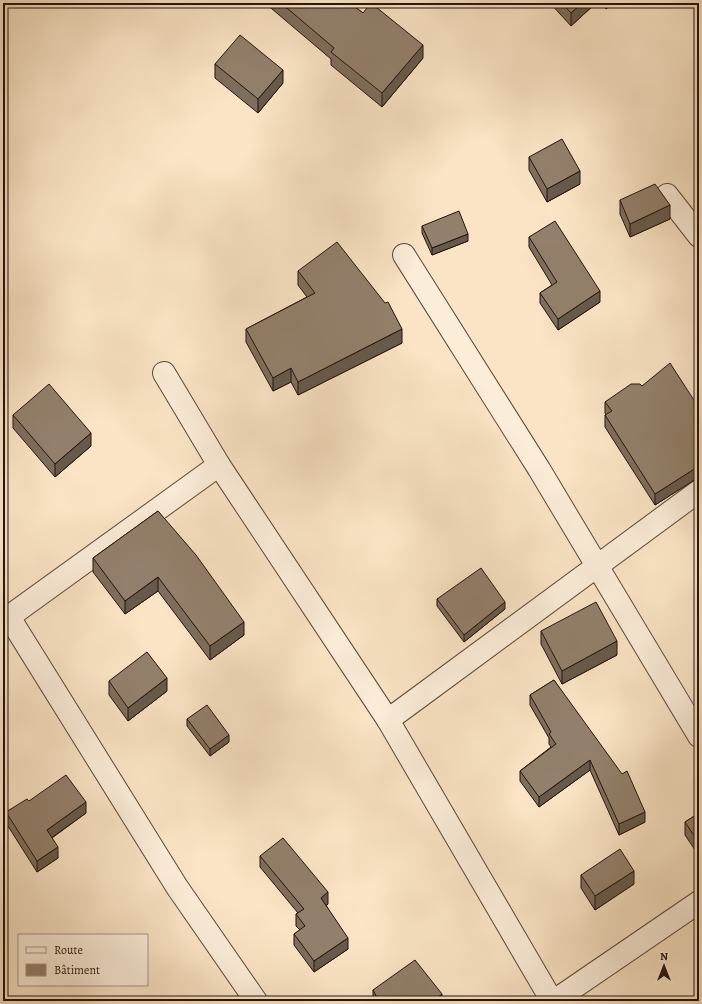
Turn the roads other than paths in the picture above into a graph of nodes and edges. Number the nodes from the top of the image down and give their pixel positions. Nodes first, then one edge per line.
1 (667, 195) dead end
2 (699, 236) edge
3 (404, 255) dead end
4 (164, 373) dead end
5 (219, 465) junction
6 (699, 491) edge
7 (598, 567) junction
8 (6, 619) edge
9 (388, 720) junction
10 (699, 736) edge
11 (699, 902) edge
12 (256, 1001) edge
13 (553, 1001) edge

1 - 2 street
3 - 7 street
4 - 5 street
5 - 8 street
5 - 9 street
6 - 7 street
7 - 9 street
7 - 10 street
8 - 12 street
9 - 13 street
11 - 13 street

